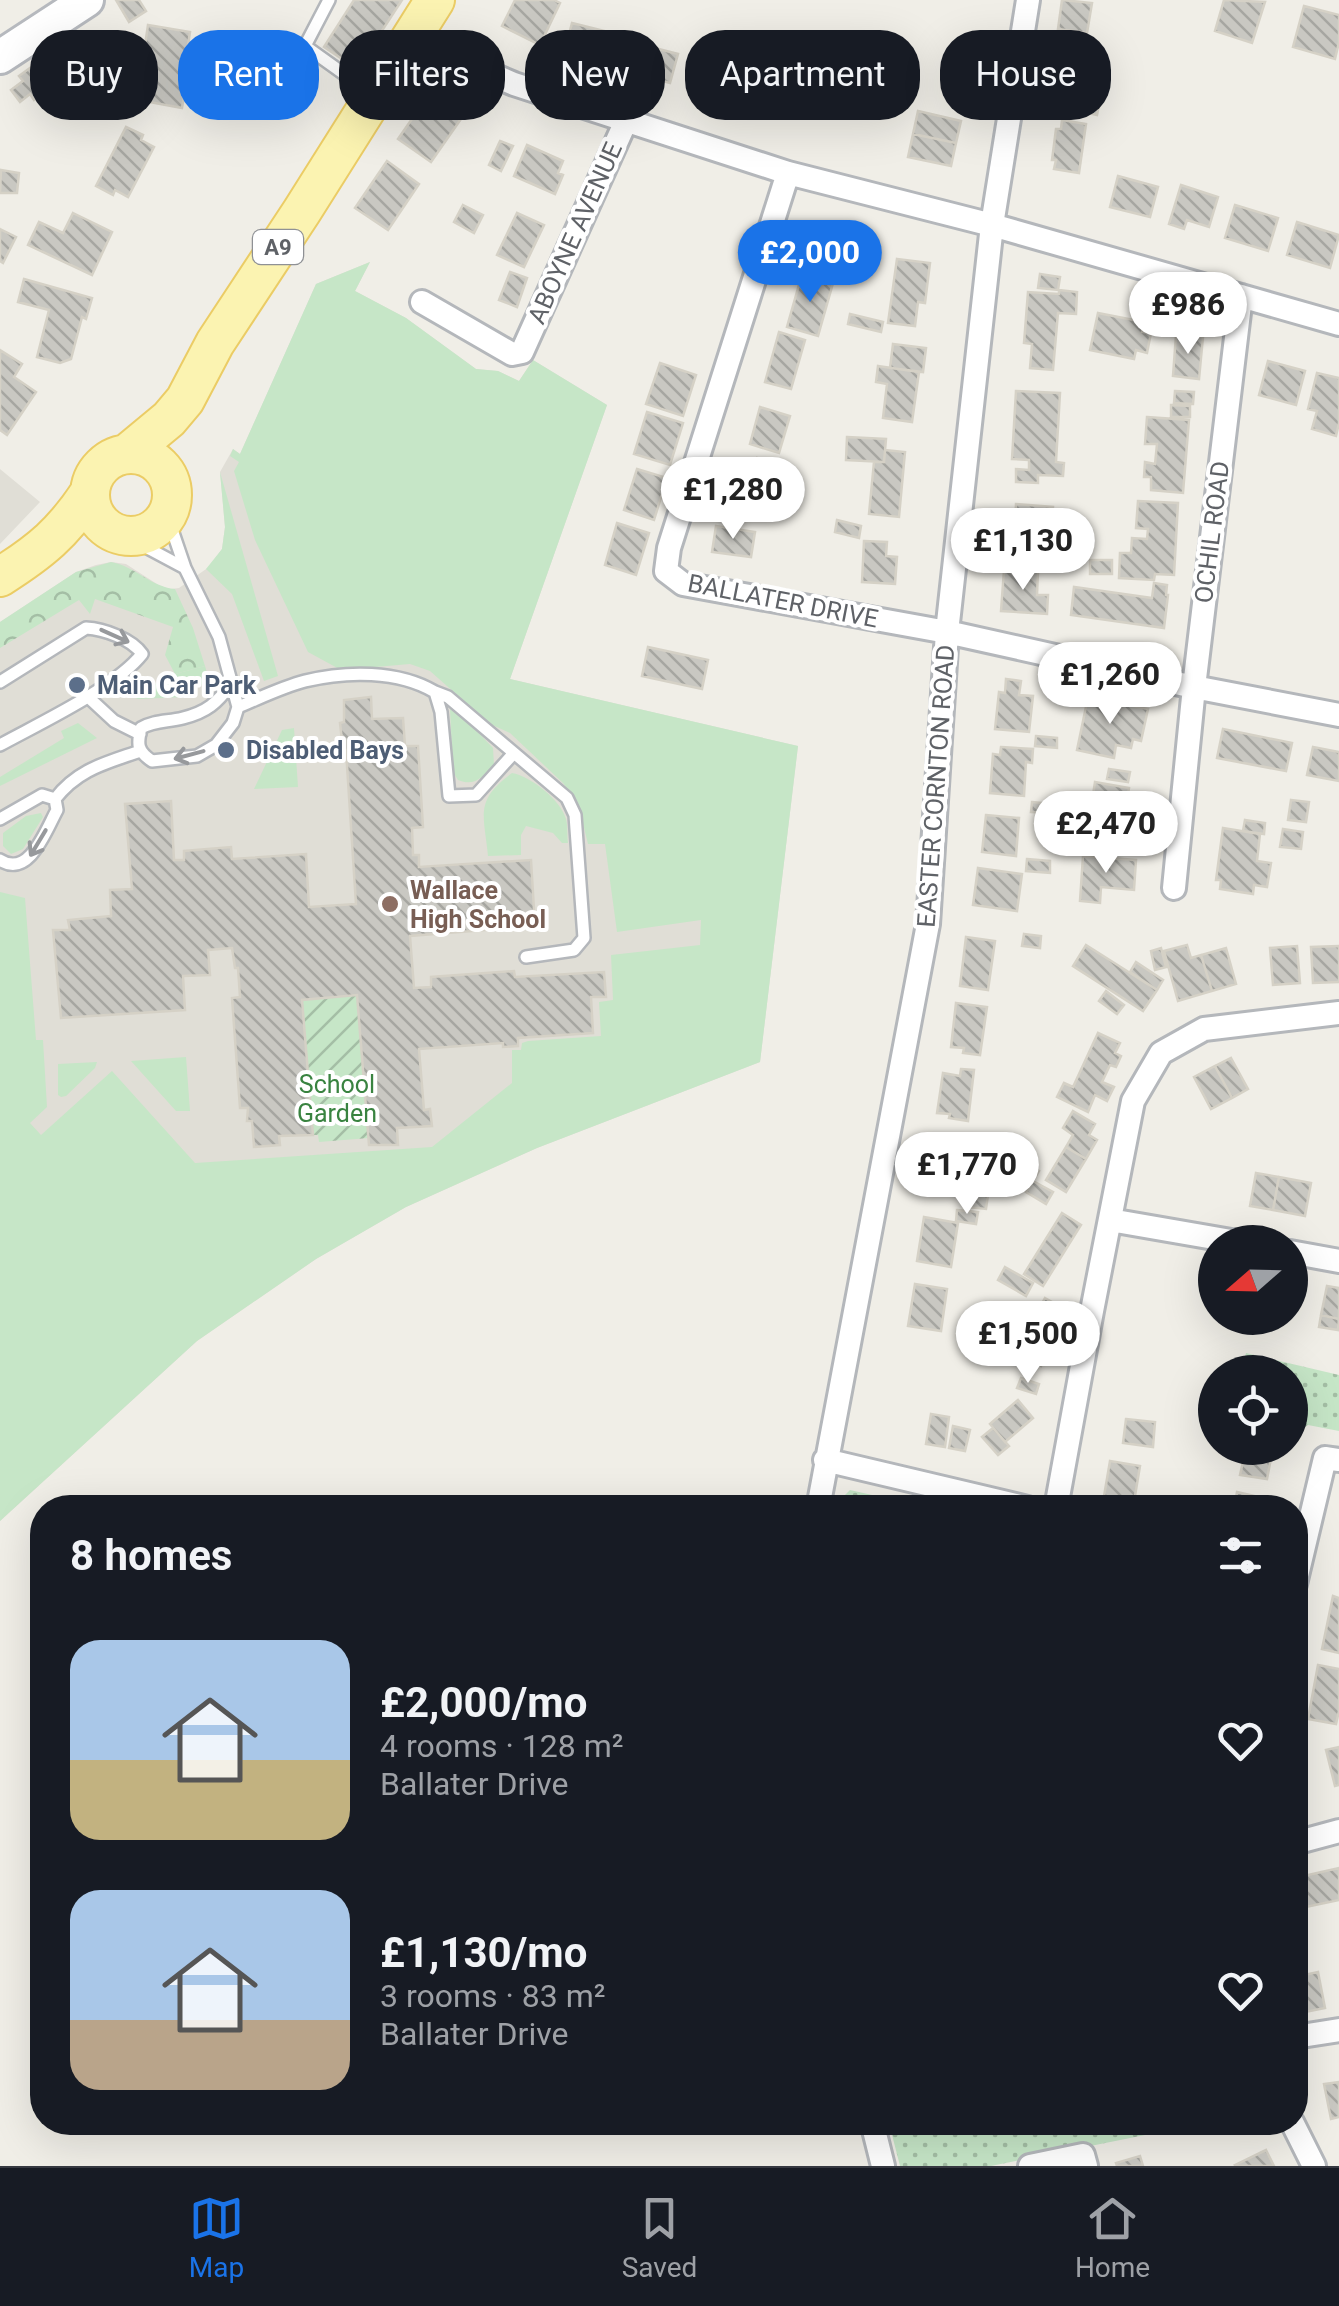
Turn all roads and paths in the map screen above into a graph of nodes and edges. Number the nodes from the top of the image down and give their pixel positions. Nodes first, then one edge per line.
1 (87, 0) edge
2 (330, 0) edge
3 (435, 0) edge
4 (1028, 0) edge
5 (426, 30) edge
6 (0, 57) edge
7 (339, 70) edge
8 (505, 80) edge
9 (359, 120) edge
10 (626, 121) junction
11 (788, 173) junction
12 (992, 225) junction
13 (1241, 296) junction
14 (422, 302) dead end
15 (1339, 324) edge
16 (185, 400) junction
17 (128, 454) junction
18 (168, 476) junction
19 (90, 492) junction
20 (167, 515) junction
21 (118, 533) junction
22 (37, 554) junction
23 (184, 568) junction
24 (0, 576) edge
25 (947, 632) junction
26 (0, 682) edge
27 (231, 684) junction
28 (1194, 687) junction
29 (435, 692) junction
30 (87, 696) junction
31 (238, 706) junction
32 (1339, 715) edge
33 (140, 734) junction
34 (0, 745) edge
35 (140, 751) junction
36 (514, 753) junction
37 (55, 799) junction
38 (0, 819) edge
39 (0, 860) edge
40 (1174, 888) dead end
41 (526, 957) dead end
42 (1339, 1012) edge
43 (1110, 1220) junction
44 (1198, 1235) edge
45 (1308, 1255) edge
46 (1339, 1261) edge
47 (825, 1460) junction
48 (1339, 1460) edge
49 (820, 1495) edge
50 (973, 1495) edge
51 (1058, 1495) edge
52 (1308, 1529) edge
53 (1339, 1831) edge
54 (1308, 1833) edge
55 (1339, 2030) edge
56 (1308, 2035) edge
57 (875, 2135) edge
58 (1298, 2135) edge
59 (882, 2166) edge
60 (1030, 2166) edge
61 (1086, 2166) edge
62 (1314, 2166) edge

1 - 6 main road
2 - 7 lane
3 - 5 main road, A9
4 - 12 street, EASTER CORNTON ROAD
8 - 10 street
9 - 16 main road, A9
10 - 11 street
10 - 14 street, ABOYNE AVENUE
11 - 12 street
11 - 25 street, BALLATER DRIVE
12 - 13 street
12 - 25 street, EASTER CORNTON ROAD
13 - 15 street
13 - 28 street, OCHIL ROAD
16 - 17 main road, A9
16 - 18 main road, A9
17 - 18 main road
17 - 19 main road, A9
18 - 20 main road, A9
19 - 21 main road
19 - 22 main road, A9
20 - 21 main road, A9
20 - 23 lane
21 - 22 main road, A9
21 - 23 lane
22 - 24 main road, A9
23 - 27 lane
25 - 28 street, BALLATER DRIVE
25 - 47 street, EASTER CORNTON ROAD
26 -> 30 lane
27 - 31 lane
27 - 33 lane
28 - 32 street, BALLATER DRIVE
28 - 40 street, OCHIL ROAD
29 - 31 lane
29 - 36 lane
29 - 36 lane
30 - 33 lane
30 - 34 lane
31 -> 35 lane
33 - 35 lane
35 - 37 lane
36 - 41 lane
37 - 38 lane
37 -> 39 lane
42 - 43 street
43 - 44 street
43 - 51 street
45 - 46 street
47 - 49 street, EASTER CORNTON ROAD
47 - 50 street
48 - 52 street
53 - 54 street
55 - 56 street
57 - 59 street
58 - 62 street
60 - 61 street

